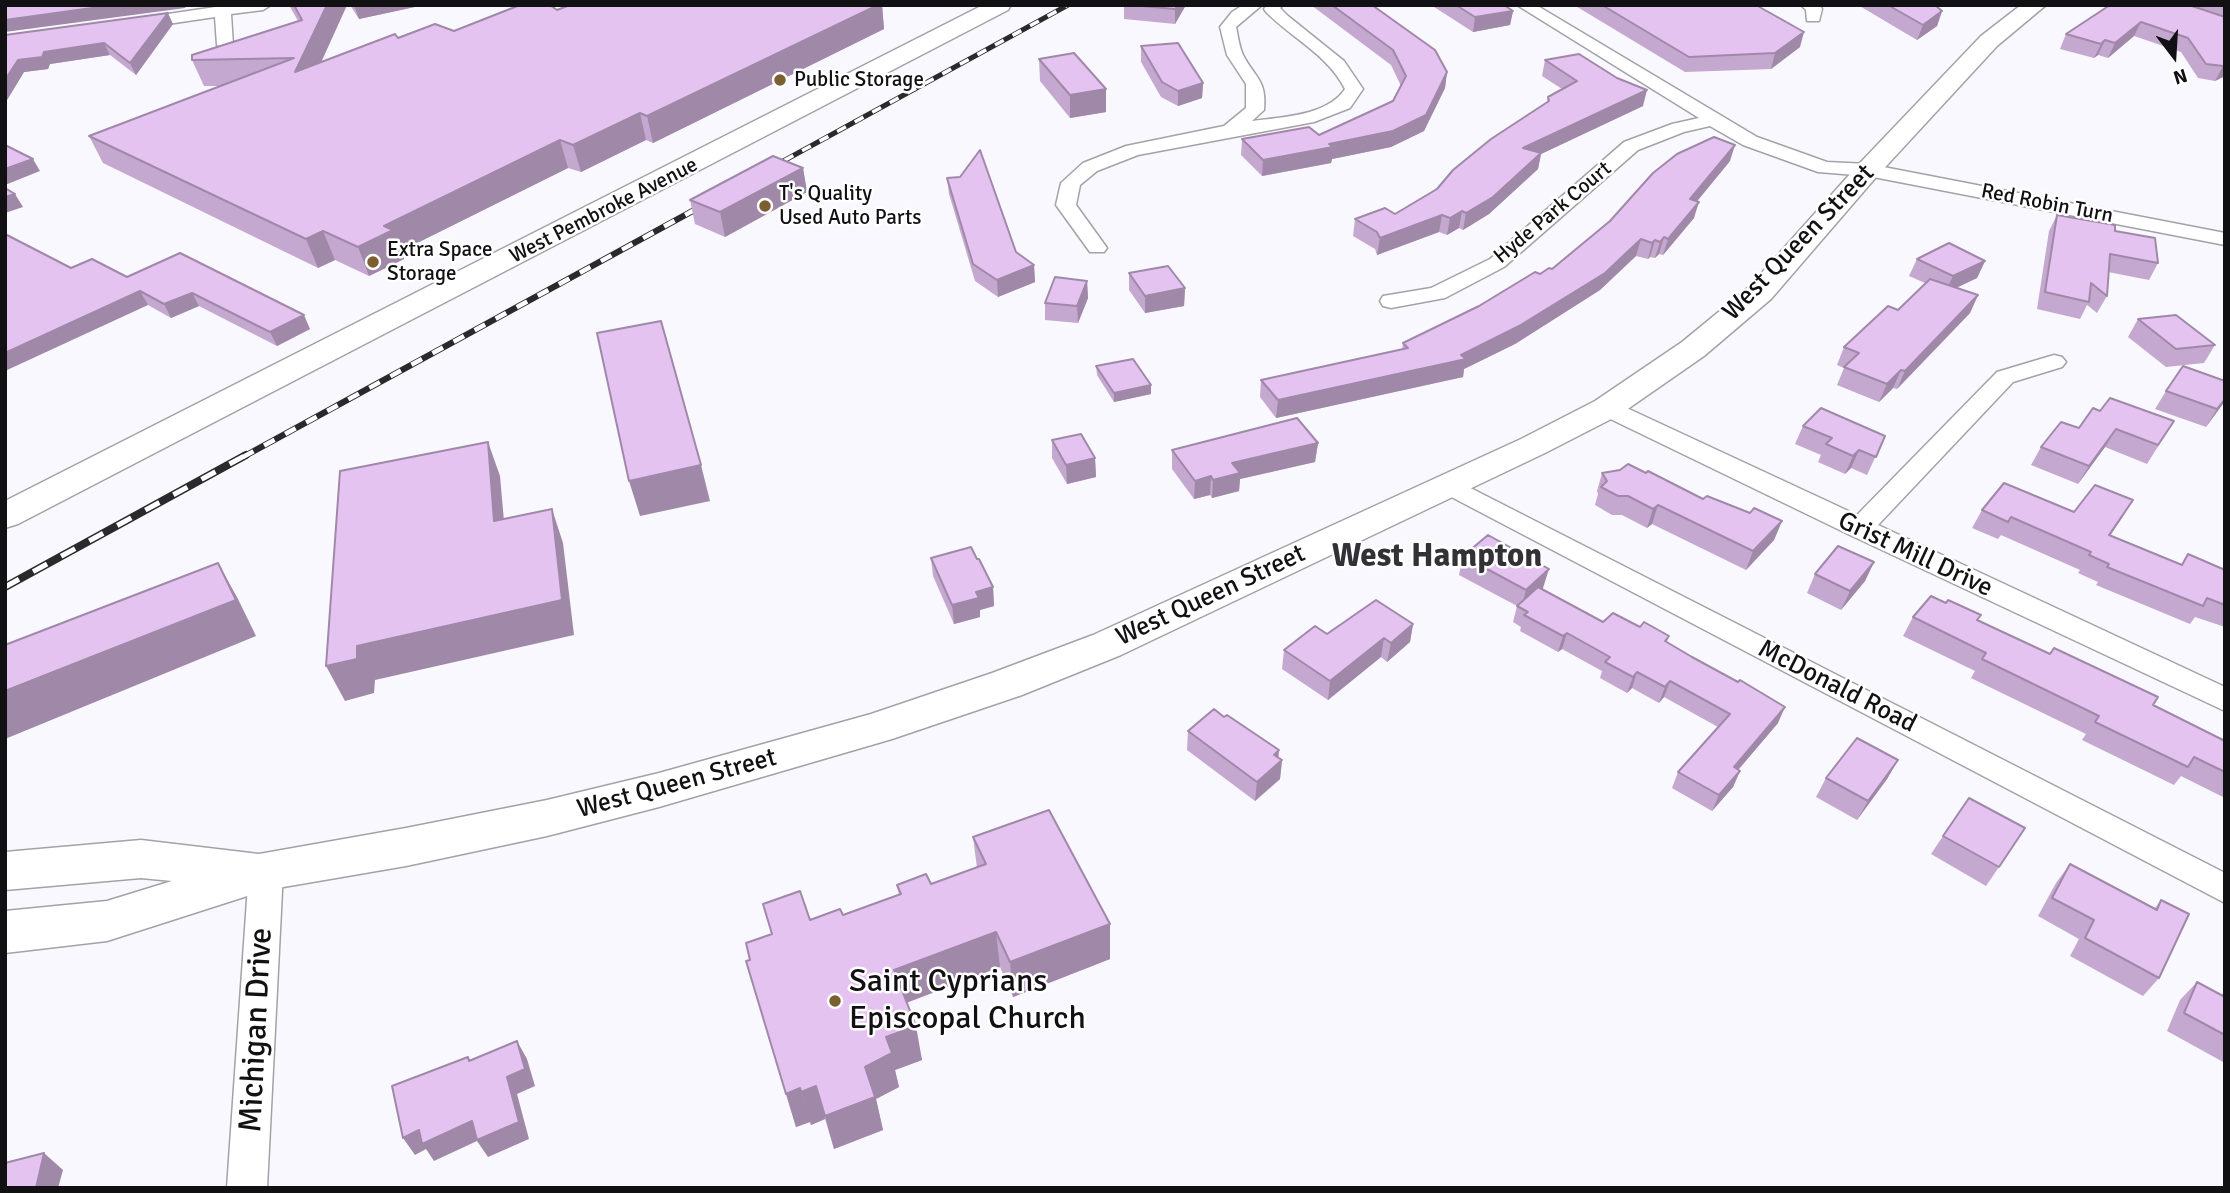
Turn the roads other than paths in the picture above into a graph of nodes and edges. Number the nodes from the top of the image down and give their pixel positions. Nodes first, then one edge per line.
1 (263, 5) edge
2 (1000, 5) edge
3 (1254, 5) edge
4 (1275, 5) edge
5 (1525, 5) edge
6 (2035, 5) edge
7 (223, 11) junction
8 (113, 27) edge
9 (225, 45) edge
10 (1711, 120) junction
11 (1230, 130) junction
12 (1868, 170) junction
13 (2225, 239) edge
14 (1097, 248) dead end
15 (1391, 302) dead end
16 (2054, 362) dead end
17 (1607, 408) junction
18 (1448, 485) junction
19 (10, 516) edge
20 (1859, 530) junction
21 (2225, 700) edge
22 (5, 871) edge
23 (266, 871) junction
24 (2225, 889) edge
25 (5, 932) edge
26 (247, 1188) edge

1 - 7 street
2 - 19 main road, West Pembroke Avenue
3 - 11 street
4 - 11 street
5 - 10 street
6 - 12 main road, West Queen Street
7 - 8 street
7 - 9 street
10 - 12 street
10 - 15 street, Hyde Park Court
11 - 14 street
12 - 13 street, Red Robin Turn
12 - 17 main road, West Queen Street
16 - 20 street
17 - 18 main road, West Queen Street
17 - 20 street, Grist Mill Drive
18 - 23 main road, West Queen Street
18 - 24 street, McDonald Road
20 - 21 street, Grist Mill Drive
22 - 23 main road, West Queen Street
23 - 25 main road, West Queen Street
23 - 26 street, Michigan Drive

